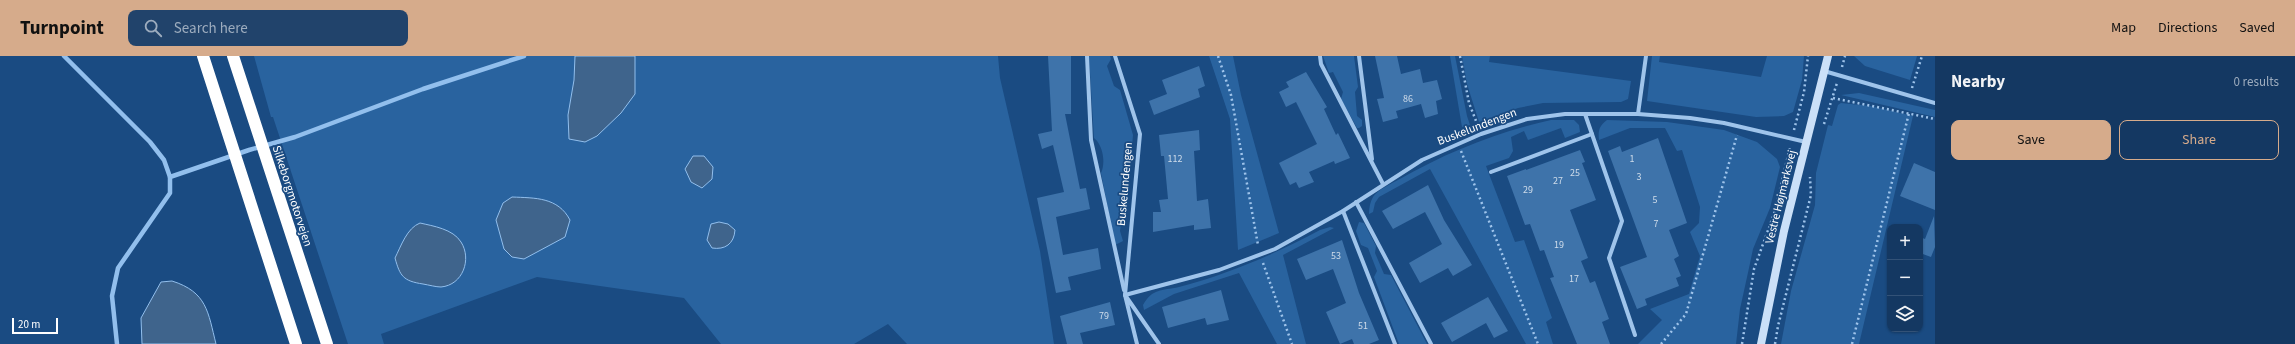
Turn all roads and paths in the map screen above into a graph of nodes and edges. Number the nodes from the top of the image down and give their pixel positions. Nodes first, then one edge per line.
1 (203, 56) edge
2 (233, 56) edge
3 (1087, 56) edge
4 (1115, 56) edge
5 (1218, 56) edge
6 (1320, 56) edge
7 (1359, 56) edge
8 (1460, 56) edge
9 (1646, 56) edge
10 (1808, 56) edge
11 (1828, 56) edge
12 (1845, 56) edge
13 (1922, 56) edge
14 (1824, 71) junction
15 (1840, 76) junction
16 (1910, 96) junction
17 (1833, 98) junction
18 (1935, 103) edge
19 (1909, 113) junction
20 (1585, 114) junction
21 (1638, 114) junction
22 (1935, 119) edge
23 (1740, 127) junction
24 (1824, 127) dead end
25 (1481, 134) junction
26 (1592, 134) junction
27 (1792, 140) junction
28 (1806, 142) junction
29 (1459, 144) junction
30 (1373, 164) junction
31 (1810, 171) dead end
32 (1491, 172) dead end
33 (1383, 184) junction
34 (1356, 202) junction
35 (1343, 211) junction
36 (1260, 255) junction
37 (1125, 294) junction
38 (1635, 336) dead end
39 (296, 344) edge
40 (327, 344) edge
41 (1137, 344) edge
42 (1159, 344) edge
43 (1292, 344) edge
44 (1395, 344) edge
45 (1431, 344) edge
46 (1538, 344) edge
47 (1661, 344) edge
48 (1742, 344) edge
49 (1761, 344) edge
50 (1776, 344) edge
51 (1852, 344) edge

1 - 39 highway
2 - 40 highway, Silkeborgmotorvejen
3 - 37 street, Buskelundengen
4 - 37 street, Buskelundengen
5 - 36 path
6 - 30 street
7 - 30 street
8 - 25 path
9 - 21 street
10 - 27 path
11 - 14 street, Vestre Højmarksvej
12 - 15 path
13 - 16 path
14 - 15 street
14 - 28 street, Vestre Højmarksvej
15 - 16 street
15 - 17 path
16 - 18 street
17 - 19 path
17 - 24 path
19 - 22 path
19 - 51 path
20 - 21 street, Buskelundengen
20 - 25 street, Buskelundengen
20 - 26 street
21 - 23 street, Buskelundengen
23 - 27 street, Buskelundengen
23 - 47 path
25 - 29 street, Buskelundengen
26 - 32 street
26 - 38 street
27 - 28 street, Buskelundengen
27 - 48 path
28 - 49 street, Vestre Højmarksvej
29 - 33 street, Buskelundengen
29 - 46 path
30 - 33 street
31 - 50 path
33 - 34 street, Buskelundengen
34 - 35 street, Buskelundengen
34 - 45 street
35 - 36 street, Buskelundengen
35 - 44 street
36 - 37 street, Buskelundengen
36 - 43 path
37 - 41 street, Buskelundengen
37 - 42 street, Buskelundengen

